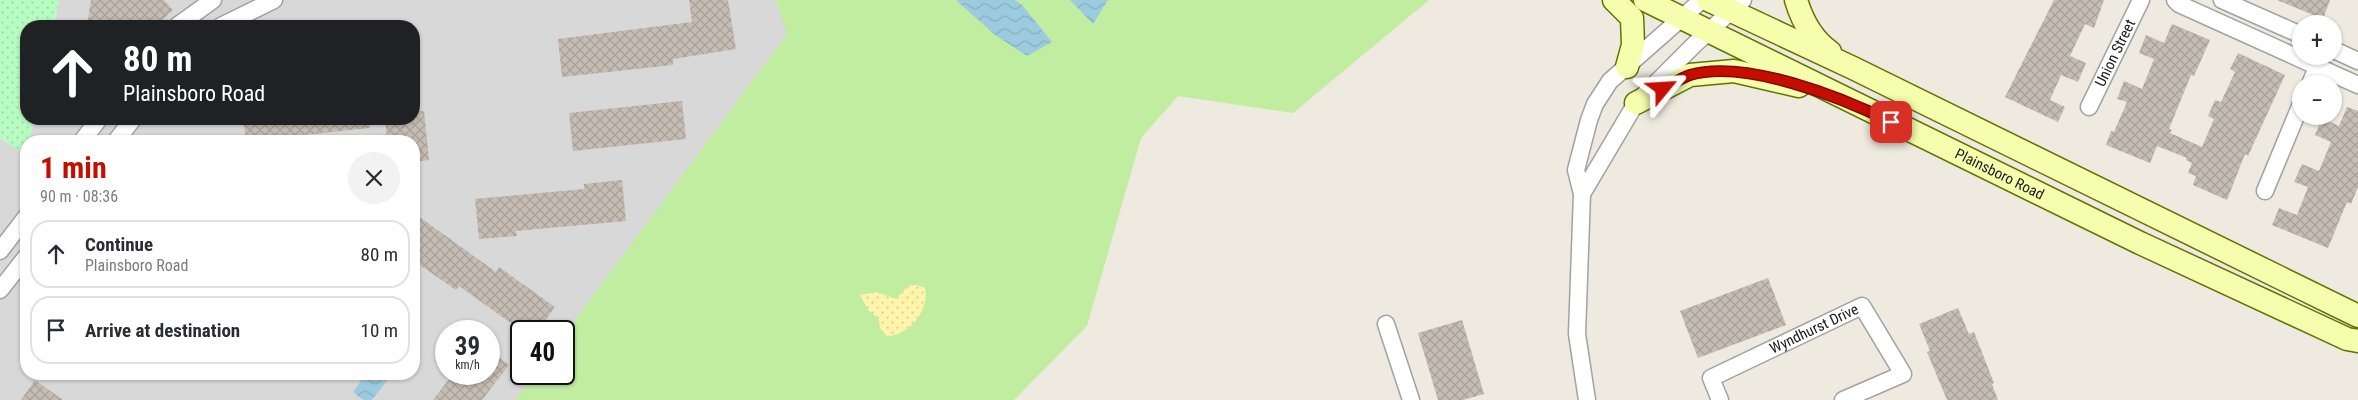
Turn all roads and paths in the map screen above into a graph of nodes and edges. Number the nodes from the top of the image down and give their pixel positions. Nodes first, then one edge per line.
1 (214, 0) edge
2 (274, 0) edge
3 (1614, 0) edge
4 (1644, 0) edge
5 (1702, 0) edge
6 (1708, 0) edge
7 (1796, 0) edge
8 (2141, 0) edge
9 (2175, 0) edge
10 (2222, 0) edge
11 (2240, 4) edge
12 (1737, 6) edge
13 (1683, 18) junction
14 (186, 20) edge
15 (233, 20) edge
16 (2230, 27) junction
17 (2292, 30) edge
18 (1709, 31) junction
19 (2292, 50) edge
20 (2342, 54) edge
21 (2358, 61) edge
22 (2326, 65) edge
23 (1627, 67) junction
24 (1853, 68) junction
25 (2358, 85) edge
26 (1636, 103) junction
27 (1855, 104) junction
28 (2089, 107) dead end
29 (94, 125) edge
30 (128, 125) edge
31 (2292, 125) edge
32 (87, 135) edge
33 (121, 135) edge
34 (2264, 191) dead end
35 (1582, 194) junction
36 (20, 225) edge
37 (0, 251) edge
38 (20, 265) edge
39 (0, 290) edge
40 (2358, 316) edge
41 (1386, 324) dead end
42 (2358, 341) edge
43 (1410, 400) edge
44 (1587, 400) edge
45 (1720, 400) edge
46 (1843, 400) edge

1 - 14 street
2 - 15 street
3 - 23 street
4 - 13 street, Plainsboro Road
5 - 13 street
6 - 12 street, Plainsboro Road
7 - 24 street
8 - 28 street, Union Street
9 - 16 street
10 - 11 street
11 - 16 street
11 - 17 street
12 - 18 street
12 - 24 street, Plainsboro Road
13 - 18 street, Plainsboro Road
13 - 23 street
16 - 19 street
18 - 26 street
18 - 27 street, Plainsboro Road
20 - 21 street
22 - 25 street
23 - 35 street
24 - 40 street, Plainsboro Road
26 - 27 street
26 - 35 street
27 - 42 street, Plainsboro Road
29 - 32 street
30 - 33 street
31 - 34 street
35 - 44 street
36 - 37 street
38 - 39 street
41 - 43 street
45 - 46 street, Wyndhurst Drive

